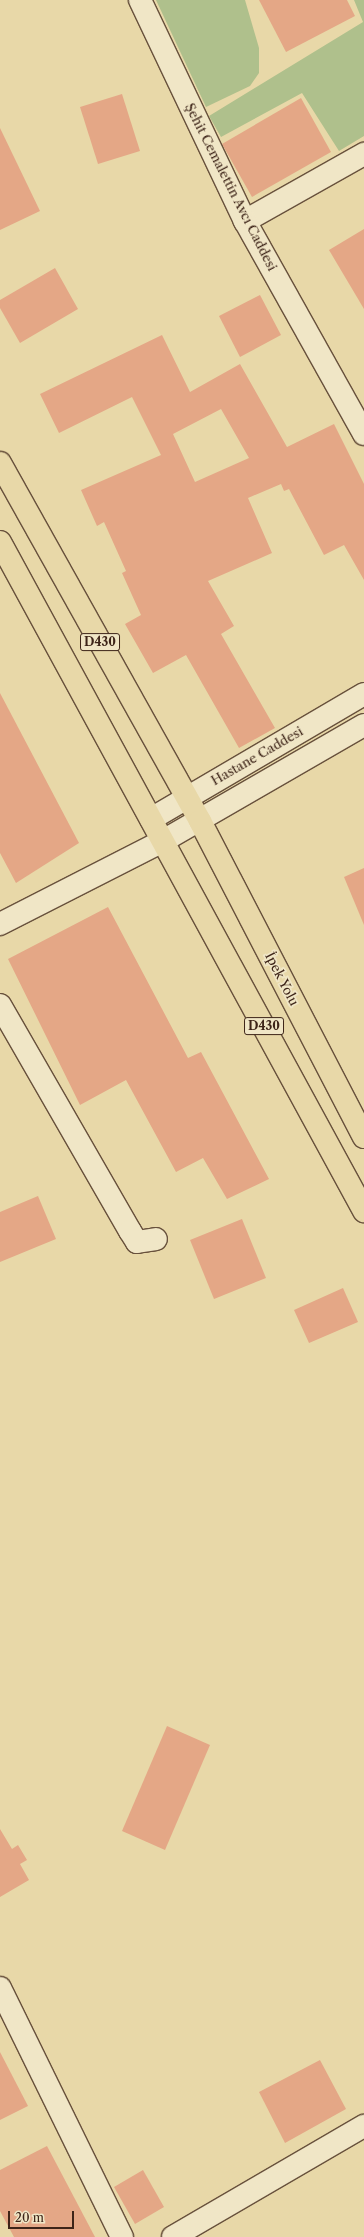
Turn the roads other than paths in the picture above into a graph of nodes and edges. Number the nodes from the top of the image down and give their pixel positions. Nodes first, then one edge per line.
1 (140, 0) edge
2 (364, 154) edge
3 (244, 221) junction
4 (364, 434) edge
5 (0, 463) edge
6 (0, 542) edge
7 (364, 694) edge
8 (364, 725) edge
9 (186, 797) junction
10 (151, 819) junction
11 (200, 821) junction
12 (163, 841) junction
13 (0, 924) edge
14 (0, 1005) edge
15 (364, 1137) edge
16 (364, 1211) edge
17 (156, 1240) dead end
18 (0, 1988) edge
19 (364, 2126) edge
20 (122, 2237) edge
21 (173, 2237) edge

1 - 3 street, Şehit Cemalettin Avcı Caddesi
2 - 3 street
3 - 4 street, Şehit Cemalettin Avcı Caddesi
5 - 9 highway, D430
6 - 10 highway, D430
7 - 9 street, Hastane Caddesi
8 - 11 street, Hastane Caddesi
9 - 10 street, Hastane Caddesi
9 - 11 highway, D430
10 - 12 highway, D430
11 - 12 street, Hastane Caddesi
11 - 15 highway, İpek Yolu / D430
12 - 13 street, Hastane Caddesi
12 - 16 highway, D430
14 - 17 street
18 - 20 street
19 - 21 street

